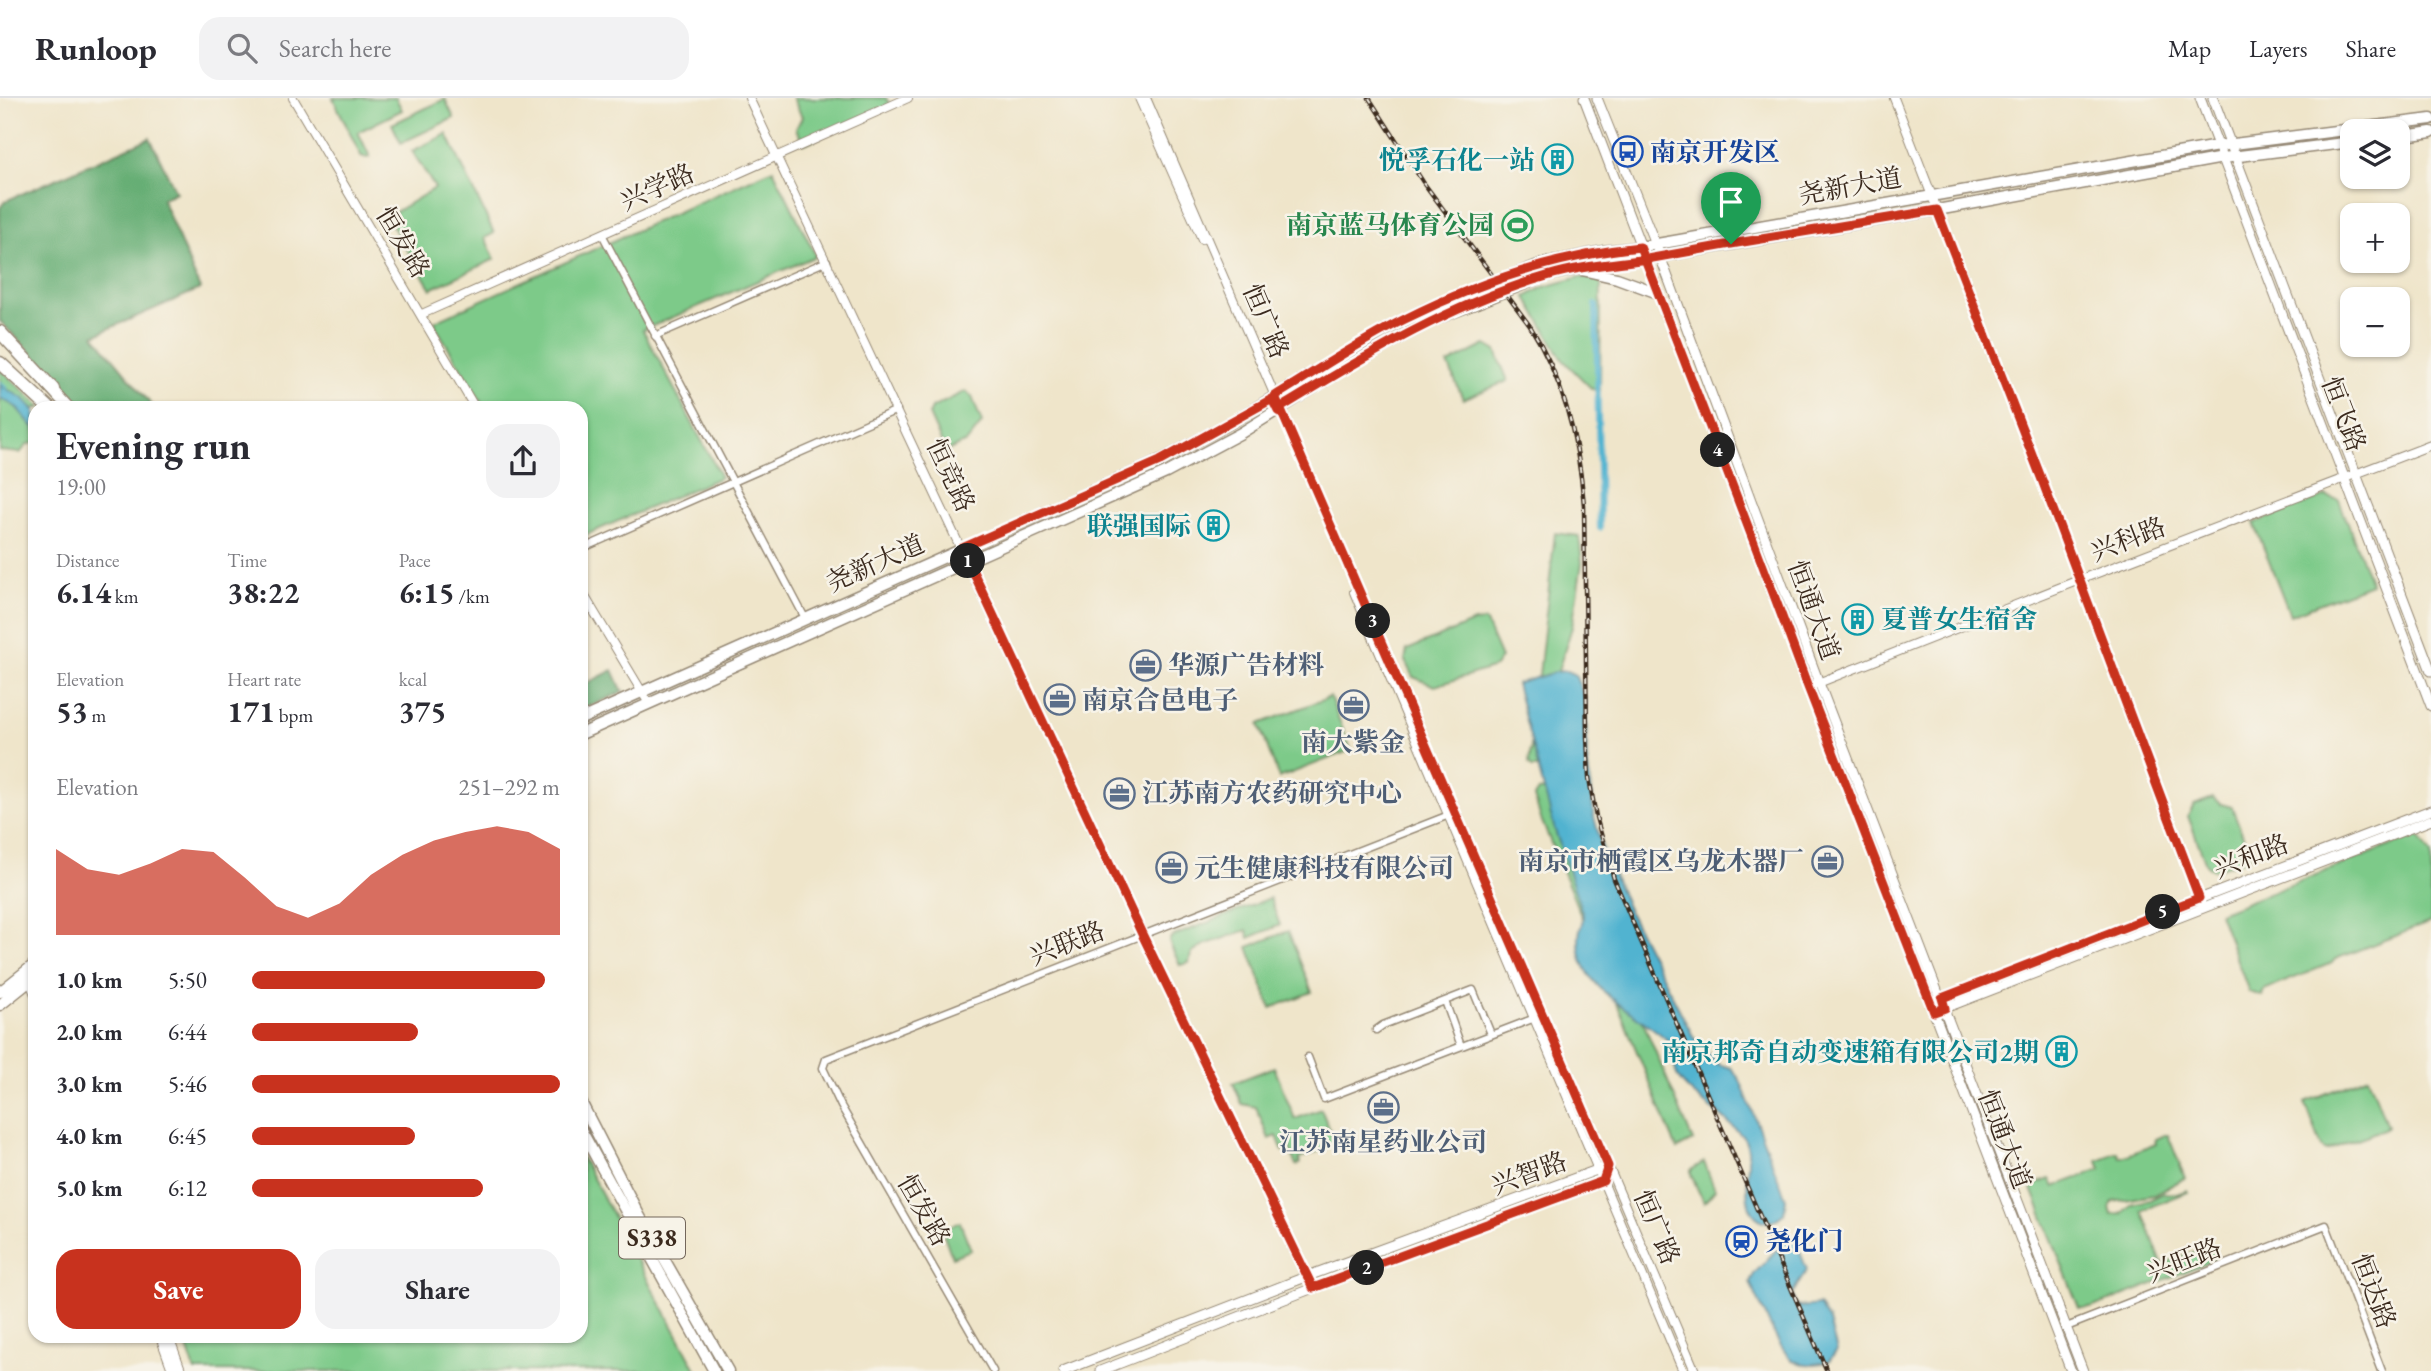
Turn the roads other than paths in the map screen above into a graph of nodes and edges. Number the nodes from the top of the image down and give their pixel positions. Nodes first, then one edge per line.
1 (293, 98) edge
2 (749, 98) edge
3 (908, 98) edge
4 (1139, 98) edge
5 (1146, 98) edge
6 (1584, 98) edge
7 (1597, 98) edge
8 (1894, 98) edge
9 (2200, 98) edge
10 (2213, 98) edge
11 (2431, 119) edge
12 (2431, 132) edge
13 (2410, 135) edge
14 (2340, 143) edge
15 (2230, 145) junction
16 (2218, 146) junction
17 (777, 156) junction
18 (2229, 157) junction
19 (1932, 194) junction
20 (1937, 210) junction
21 (602, 234) junction
22 (1655, 244) junction
23 (1640, 247) junction
24 (1660, 256) junction
25 (1645, 259) junction
26 (827, 261) junction
27 (1576, 269) junction
28 (1658, 293) junction
29 (422, 314) junction
30 (0, 332) edge
31 (655, 336) junction
32 (0, 340) edge
33 (0, 355) edge
34 (0, 363) edge
35 (53, 390) junction
36 (1274, 397) junction
37 (43, 401) edge
38 (44, 401) edge
39 (63, 401) edge
40 (471, 401) edge
41 (897, 410) junction
42 (1279, 410) junction
43 (2431, 445) edge
44 (2351, 477) junction
45 (734, 481) junction
46 (588, 546) edge
47 (962, 548) junction
48 (968, 560) junction
49 (2079, 580) junction
50 (588, 602) edge
51 (805, 618) junction
52 (2431, 671) edge
53 (1819, 682) junction
54 (1808, 687) junction
55 (640, 692) junction
56 (648, 702) junction
57 (2431, 706) edge
58 (588, 716) edge
59 (588, 731) edge
60 (2431, 810) edge
61 (1449, 815) junction
62 (2431, 820) edge
63 (2199, 898) junction
64 (2202, 908) junction
65 (1142, 934) junction
66 (28, 975) edge
67 (28, 977) edge
68 (0, 992) edge
69 (1445, 1001) junction
70 (1943, 1003) junction
71 (0, 1005) edge
72 (1932, 1007) junction
73 (1535, 1018) junction
74 (1376, 1030) dead end
75 (1491, 1034) junction
76 (1461, 1046) junction
77 (1308, 1057) dead end
78 (823, 1068) joint
79 (588, 1116) edge
80 (588, 1143) edge
81 (1608, 1166) junction
82 (1599, 1170) junction
83 (1603, 1181) junction
84 (2326, 1226) joint
85 (1308, 1276) junction
86 (1313, 1288) junction
87 (2066, 1327) junction
88 (2056, 1331) junction
89 (163, 1343) edge
90 (171, 1343) edge
91 (173, 1371) edge
92 (181, 1371) edge
93 (714, 1371) edge
94 (728, 1371) edge
95 (993, 1371) edge
96 (1063, 1371) edge
97 (1100, 1371) edge
98 (1683, 1371) edge
99 (1695, 1371) edge
100 (2071, 1371) edge
101 (2083, 1371) edge
102 (2382, 1371) edge

1 - 29 street, 恒发路
2 - 17 street, 恒竞路
3 - 17 street, 兴学路
4 - 36 street, 恒广路
5 - 36 street, 恒广路
6 - 23 main road, 恒通大道
7 - 22 main road, 恒通大道
8 - 19 street
9 - 16 main road, 恒飞路
10 - 15 main road, 恒飞路
11 - 15 main road, 尧新大道
12 - 13 main road
14 - 18 main road, 尧新大道
15 - 16 main road, 尧新大道
15 - 18 main road, 恒飞路
16 - 18 main road, 恒飞路
16 - 19 main road, 尧新大道
17 - 21 street, 兴学路
17 - 26 street, 恒竞路
18 - 20 main road, 尧新大道
18 - 44 main road, 恒飞路
19 - 20 street
19 - 22 main road, 尧新大道
20 - 24 main road, 尧新大道
20 - 49 street
21 - 29 street, 兴学路
21 - 31 street
22 - 23 main road, 尧新大道
22 - 24 main road, 恒通大道
23 - 25 main road, 恒通大道
23 - 36 main road, 尧新大道
24 - 25 main road, 尧新大道
24 - 53 main road, 恒通大道
25 - 27 main road, 尧新大道
25 - 28 main road, 恒通大道
26 - 31 street
26 - 41 street, 恒竞路
27 - 28 main road
27 - 42 main road, 尧新大道
28 - 54 main road, 恒通大道
29 - 40 street, 恒发路
30 - 35 highway
31 - 45 street
32 - 35 main road
33 - 38 main road
34 - 37 highway
35 - 39 main road
36 - 42 street, 恒广路
36 - 47 main road, 尧新大道
41 - 45 street
41 - 47 street, 恒竞路
42 - 48 main road, 尧新大道
42 - 61 street, 恒广路
42 - 81 street, 恒广路
43 - 44 street, 兴科路
44 - 49 street, 兴科路
44 - 52 main road, 恒飞路
44 - 57 main road, 恒飞路
45 - 46 street
45 - 51 street
47 - 48 street, 恒竞路
47 - 51 main road, 尧新大道
48 - 56 main road, 尧新大道
48 - 65 street, 恒竞路
49 - 53 street, 兴科路
49 - 63 street
50 - 55 street
51 - 55 main road, 尧新大道
53 - 54 street, 兴科路
53 - 70 main road, 恒通大道
54 - 72 main road, 恒通大道
55 - 56 street
55 - 58 main road, 尧新大道
56 - 59 main road, 尧新大道
60 - 63 main road, 兴和路
61 - 65 street, 兴联路
61 - 73 street, 恒广路
62 - 64 main road, 兴和路
63 - 64 street
63 - 70 main road, 兴和路
64 - 70 main road, 兴和路
65 - 78 street, 兴联路
65 - 85 street, 恒竞路
66 - 68 main road
67 - 71 main road
69 - 74 street
69 - 75 street
69 - 76 street
70 - 72 main road, 兴和路
70 - 87 main road, 恒通大道
72 - 88 main road, 恒通大道
73 - 75 street
73 - 82 street, 恒广路
75 - 76 street
76 - 77 street
78 - 95 street, 恒发路
79 - 94 main road, S338
80 - 93 main road, S338
81 - 82 main road, 兴智路
81 - 83 main road, 兴智路
81 - 99 street, 恒广路
82 - 83 street, 恒广路
82 - 85 main road, 兴智路
83 - 86 main road, 兴智路
83 - 98 street, 恒广路
84 - 87 street, 兴旺路
84 - 102 street, 恒达路
85 - 86 street, 恒竞路
85 - 96 main road, 兴智路
86 - 97 main road, 兴智路
87 - 88 street, 兴旺路
87 - 101 main road, 恒通大道
88 - 100 main road, 恒通大道
89 - 91 main road
90 - 92 main road

